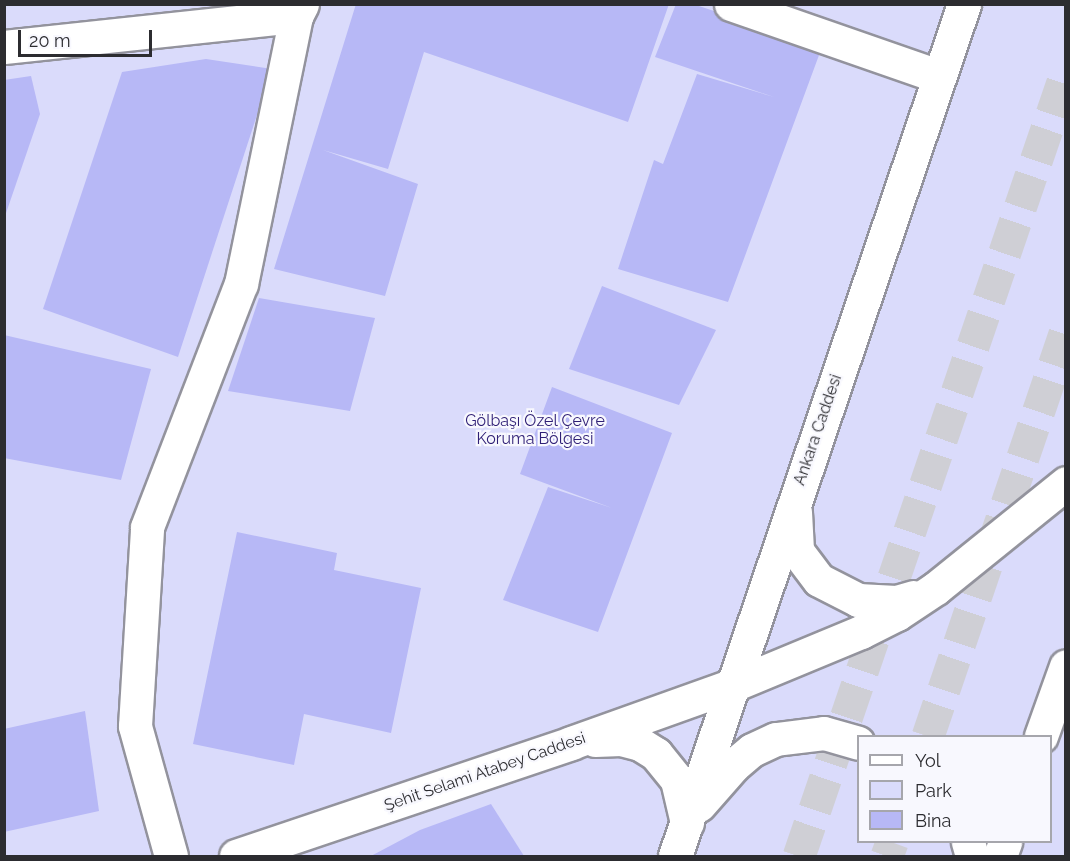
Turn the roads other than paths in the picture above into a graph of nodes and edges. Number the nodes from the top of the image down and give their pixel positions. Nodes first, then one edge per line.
1 (731, 4) edge
2 (964, 4) edge
3 (299, 10) edge
4 (4, 47) edge
5 (938, 76) junction
6 (1065, 483) edge
7 (798, 489) junction
8 (936, 588) junction
9 (1065, 666) edge
10 (733, 685) junction
11 (1041, 735) edge
12 (571, 743) junction
13 (857, 743) edge
14 (687, 823) junction
15 (171, 856) edge
16 (236, 856) edge
17 (675, 856) edge

1 - 5 street
2 - 5 street, Ankara Caddesi
3 - 4 street
3 - 15 street
5 - 7 street, Ankara Caddesi
6 - 8 street
7 - 8 street
7 - 10 street, Ankara Caddesi
8 - 10 street, Şehit Selami Atabey Caddesi
9 - 11 street
10 - 12 street, Şehit Selami Atabey Caddesi
10 - 14 street, Ankara Caddesi
12 - 14 street
12 - 16 street, Şehit Selami Atabey Caddesi
13 - 14 street
14 - 17 street, Ankara Caddesi

